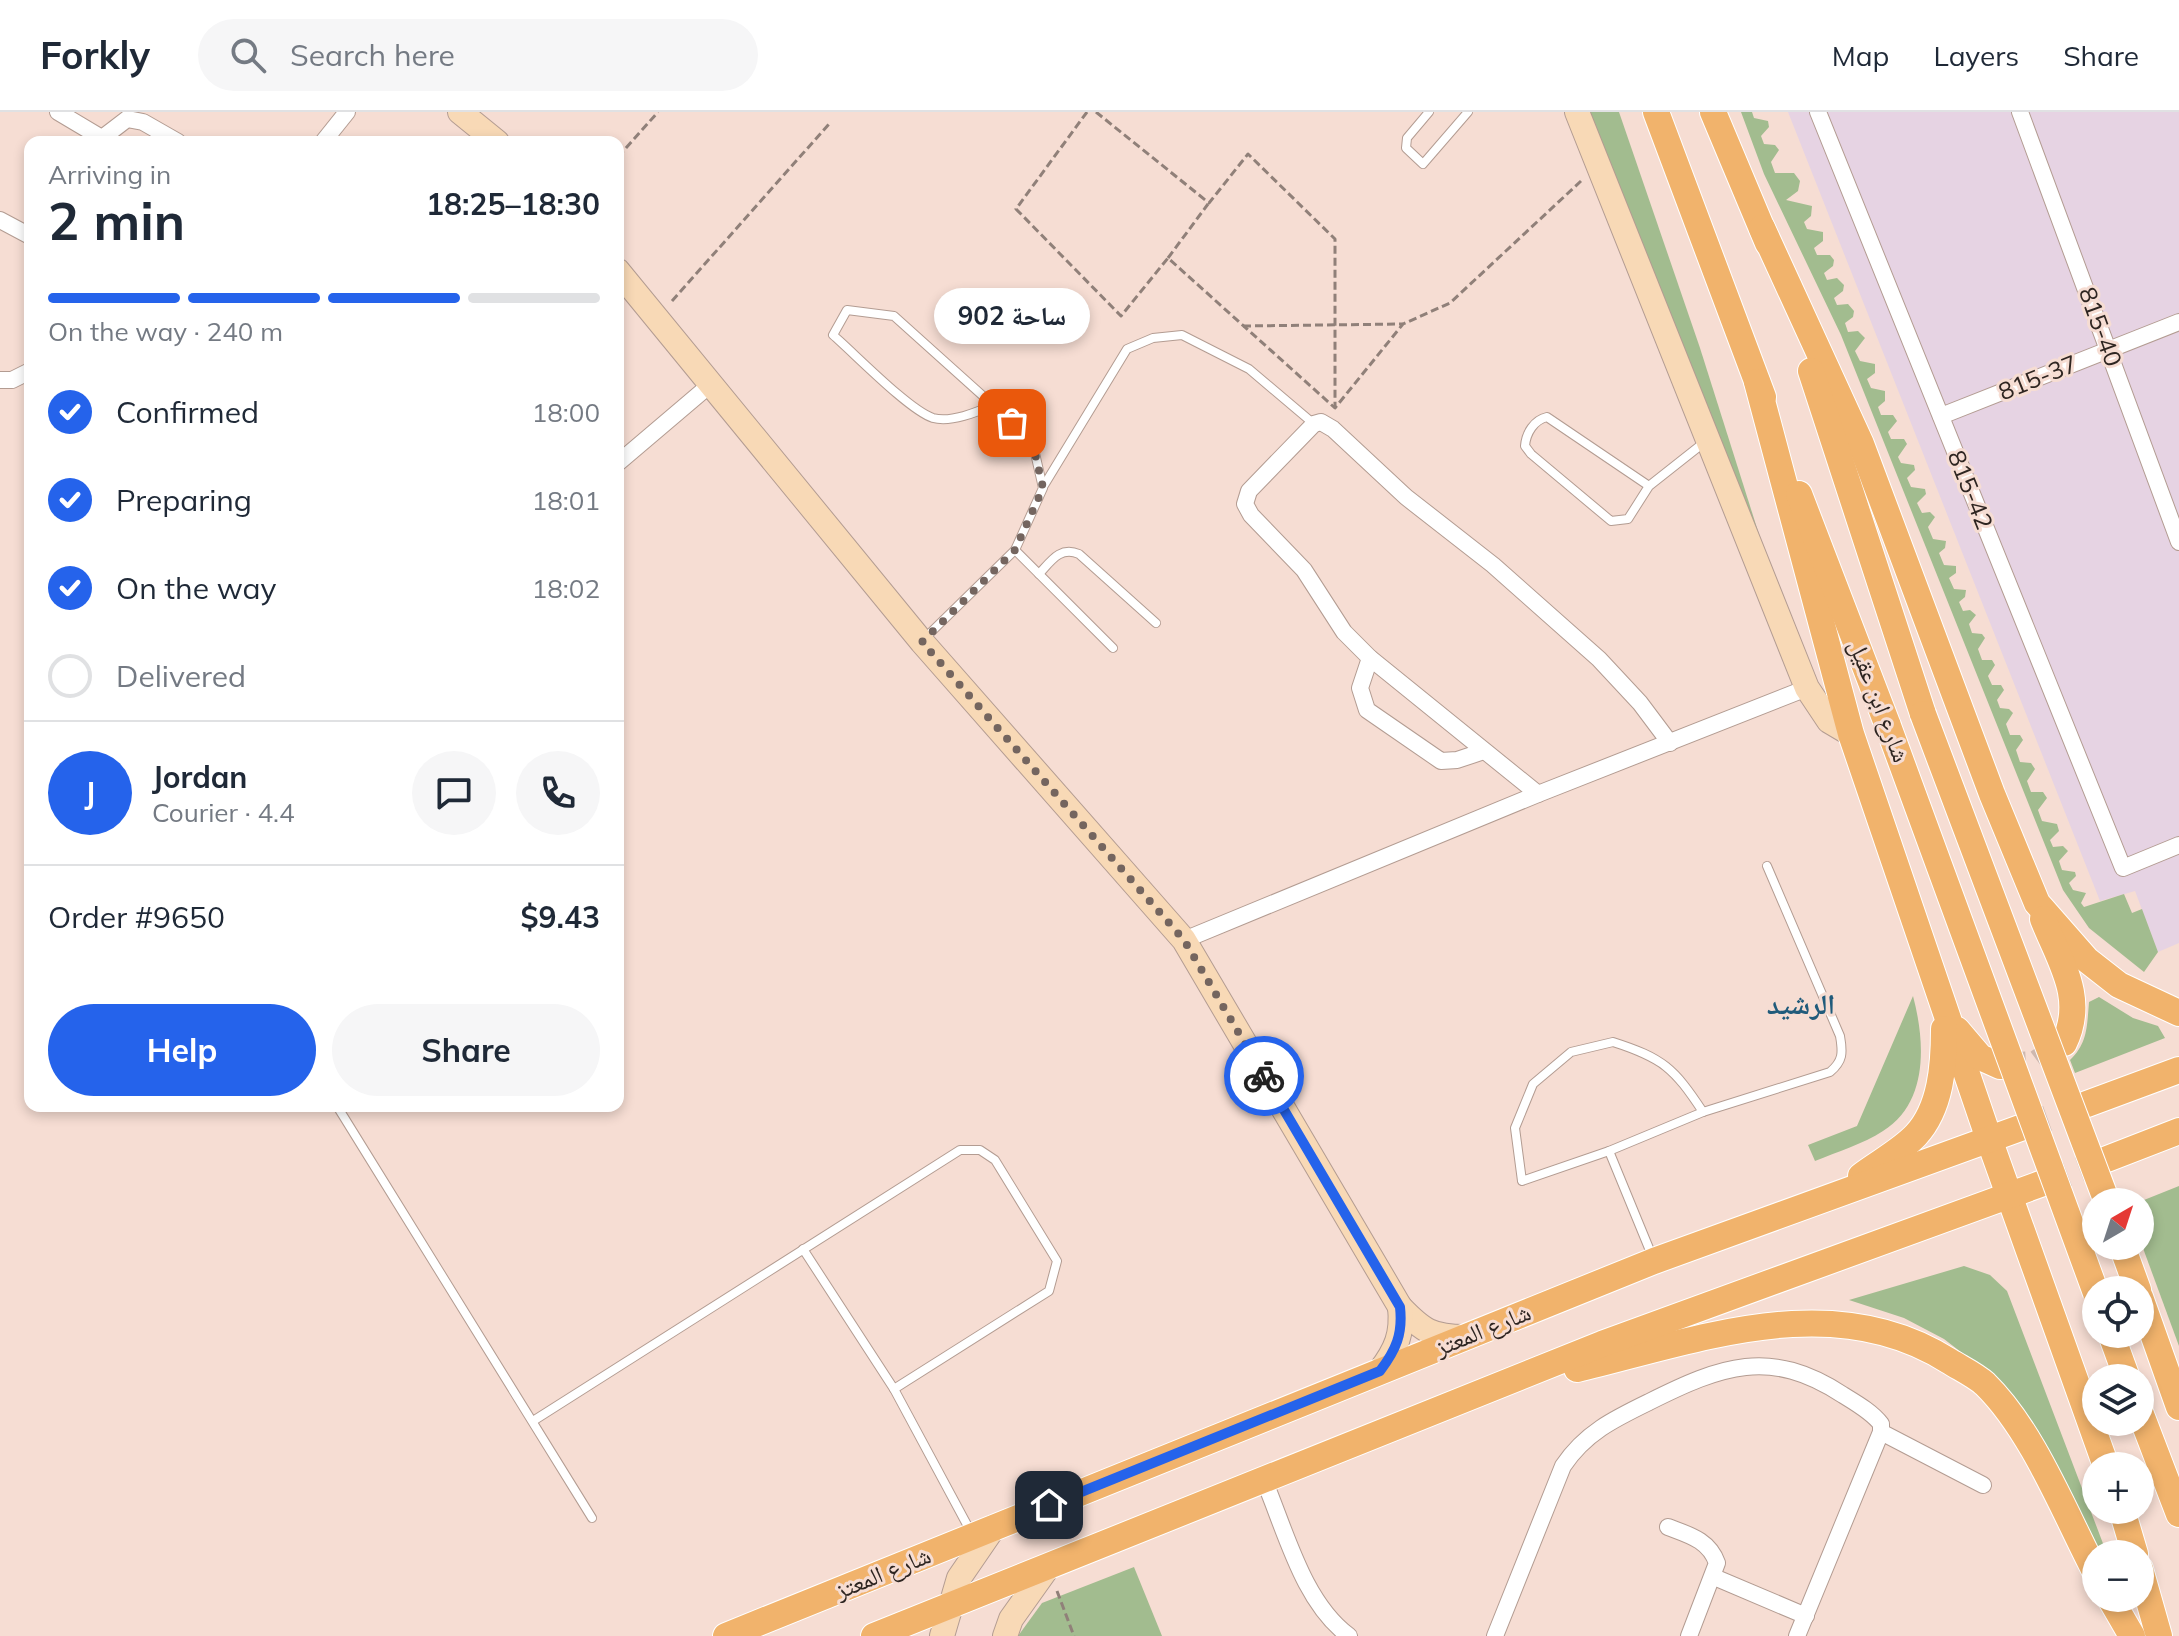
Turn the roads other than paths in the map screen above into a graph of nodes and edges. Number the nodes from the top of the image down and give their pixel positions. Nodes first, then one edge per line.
1 (58, 112) edge
2 (347, 112) edge
3 (460, 112) edge
4 (1429, 112) edge
5 (1468, 112) edge
6 (1577, 112) edge
7 (1656, 112) edge
8 (1713, 112) edge
9 (1818, 112) edge
10 (2020, 112) edge
11 (92, 136) edge
12 (104, 136) edge
13 (168, 136) edge
14 (328, 136) edge
15 (490, 136) edge
16 (0, 220) edge
17 (1762, 228) junction
18 (24, 233) edge
19 (624, 280) edge
20 (2179, 322) edge
21 (2108, 350) junction
22 (24, 374) edge
23 (0, 380) edge
24 (1757, 382) junction
25 (711, 384) junction
26 (993, 405) junction
27 (1941, 416) junction
28 (1314, 424) junction
29 (1706, 441) junction
30 (624, 458) edge
31 (1649, 486) junction
32 (1043, 488) junction
33 (2179, 542) edge
34 (1015, 550) junction
35 (1039, 574) junction
36 (1156, 623) dead end
37 (922, 642) junction
38 (1113, 648) dead end
39 (1370, 658) junction
40 (1807, 688) junction
41 (1851, 734) junction
42 (1670, 743) junction
43 (1484, 751) junction
44 (1538, 794) junction
45 (2179, 845) edge
46 (1767, 866) dead end
47 (2037, 903) junction
48 (1184, 940) junction
49 (1945, 1010) junction
50 (2179, 1013) edge
51 (2064, 1043) tunnel mouth
52 (2000, 1066) tunnel mouth
53 (2179, 1070) edge
54 (2087, 1104) tunnel mouth
55 (341, 1112) edge
56 (1703, 1112) junction
57 (2023, 1127) tunnel mouth
58 (2179, 1131) edge
59 (1989, 1139) junction
60 (1609, 1151) junction
61 (2107, 1159) tunnel mouth
62 (2043, 1183) tunnel mouth
63 (2102, 1188) edge
64 (1834, 1195) junction
65 (2009, 1196) junction
66 (803, 1249) junction
67 (1654, 1261) junction
68 (2090, 1276) edge
69 (1400, 1307) junction
70 (1465, 1337) junction
71 (2154, 1338) edge
72 (1380, 1371) junction
73 (894, 1389) junction
74 (1492, 1389) junction
75 (2179, 1405) edge
76 (533, 1421) junction
77 (1881, 1432) junction
78 (2149, 1436) edge
79 (2101, 1452) edge
80 (1264, 1480) junction
81 (1983, 1485) dead end
82 (2179, 1514) edge
83 (592, 1518) dead end
84 (1668, 1527) dead end
85 (983, 1532) junction
86 (2082, 1546) edge
87 (1048, 1567) junction
88 (1714, 1577) junction
89 (949, 1606) junction
90 (2118, 1612) edge
91 (2152, 1612) edge
92 (1806, 1616) junction
93 (882, 1633) edge
94 (726, 1636) edge
95 (920, 1636) edge
96 (942, 1636) edge
97 (1005, 1636) edge
98 (1349, 1636) edge
99 (1495, 1636) edge
100 (1689, 1636) edge
101 (1797, 1636) edge
102 (2132, 1636) edge
103 (2159, 1636) edge

1 - 11 street
2 - 14 street
3 - 15 street
4 - 5 lane
6 - 29 street
7 - 24 main road, شارع ابن عقيل
8 - 17 main road, شارع ابن عقيل
9 - 27 street, 815-42
10 - 21 street, 815-40
12 - 13 street
16 - 18 street
17 - 47 main road
17 - 63 main road, شارع ابن عقيل, bridge
19 - 25 street
20 - 21 street, 815-37
21 - 27 street, 815-37
21 - 33 street, 815-40
22 - 23 street
24 - 41 main road
24 - 68 main road, شارع ابن عقيل, bridge
25 - 30 street
25 - 37 street
26 - 26 lane
26 - 32 lane
27 - 45 street, 815-42
28 - 32 lane
28 - 39 street
28 - 42 street
29 - 31 lane
29 - 40 street
31 - 31 lane
32 - 34 lane
34 - 35 lane
34 - 37 lane
35 - 36 lane
35 - 38 lane
37 - 48 street
39 - 43 street
39 - 43 street
40 - 41 street
40 - 42 street
41 - 49 main road
42 - 44 street
43 - 44 street
44 - 48 street
46 - 56 lane
47 - 50 main road
47 - 51 main road
48 - 69 street
49 - 52 main road
49 - 59 main road
49 - 64 main road
53 - 54 main road
55 - 76 lane
56 - 60 lane
56 - 60 lane
57 - 59 main road, شارع المعتز
58 - 61 main road
59 - 64 main road, شارع المعتز
59 - 65 main road
60 - 67 lane
62 - 65 main road
64 - 67 main road, شارع المعتز
65 - 74 main road
65 - 79 main road
66 - 73 lane
66 - 73 lane
66 - 76 lane
67 - 70 main road, شارع المعتز
69 - 70 street
69 - 72 street
70 - 72 main road, شارع المعتز
71 - 75 main road
72 - 85 main road, شارع المعتز
73 - 85 lane
74 - 80 main road
74 - 86 main road
76 - 83 lane
77 - 81 street
77 - 92 street
77 - 99 street
78 - 82 main road
80 - 87 main road
80 - 98 street
84 - 88 street
85 - 89 street
85 - 94 main road, شارع المعتز
87 - 89 main road
87 - 97 street
88 - 92 street
88 - 100 street
89 - 93 main road
89 - 96 street
90 - 102 main road
91 - 103 main road
92 - 101 street
93 - 95 main road

